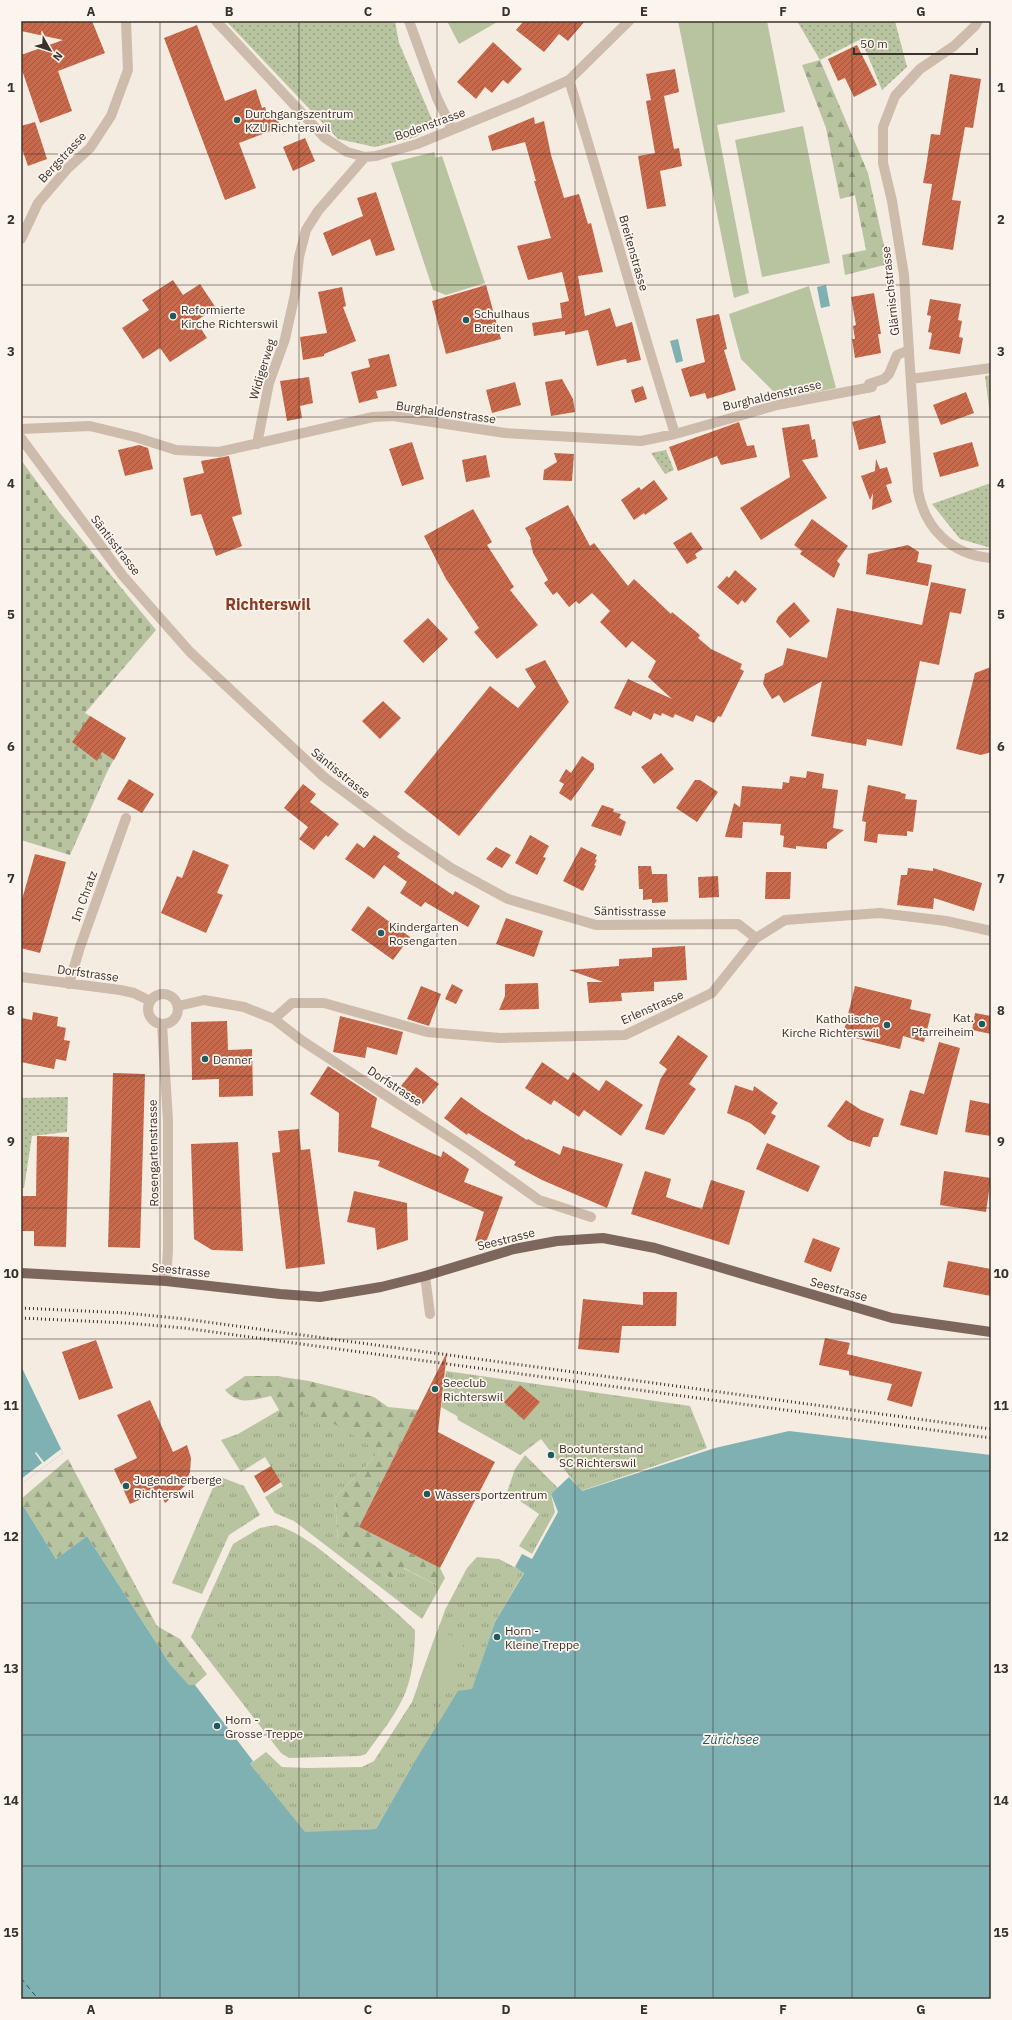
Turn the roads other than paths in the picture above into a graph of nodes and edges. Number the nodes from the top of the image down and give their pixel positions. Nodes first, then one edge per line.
1 (126, 21) edge
2 (216, 21) edge
3 (409, 21) edge
4 (630, 21) edge
5 (978, 21) edge
6 (569, 80) junction
7 (452, 129) junction
8 (365, 156) junction
9 (21, 239) edge
10 (909, 350) junction
11 (991, 368) edge
12 (910, 380) junction
13 (21, 429) edge
14 (675, 434) junction
15 (21, 438) edge
16 (257, 444) junction
17 (991, 558) edge
18 (126, 818) dead end
19 (991, 931) edge
20 (756, 938) junction
21 (21, 977) edge
22 (69, 984) junction
23 (150, 1001) junction
24 (178, 1006) junction
25 (274, 1019) junction
26 (162, 1024) junction
27 (591, 1217) dead end
28 (21, 1273) edge
29 (425, 1276) junction
30 (166, 1281) junction
31 (430, 1314) dead end
32 (991, 1332) edge

1 - 9 street, Bergstrasse
2 - 8 street, Bodenstrasse
3 - 7 street
4 - 6 street, Bodenstrasse
5 - 10 street, Glärnischstrasse
6 - 7 street, Bodenstrasse
6 - 14 street, Breitenstrasse
7 - 8 street, Bodenstrasse
8 - 16 street, Widigerweg
10 - 12 street, Glärnischstrasse
10 - 14 street, Burghaldenstrasse
11 - 12 street
12 - 17 street, Glärnischstrasse
13 - 16 street, Burghaldenstrasse
14 - 16 street, Burghaldenstrasse
15 - 20 street, Säntisstrasse
18 - 22 street, Im Chratz
19 - 20 street, Erlenstrasse
20 - 25 street, Erlenstrasse
21 - 22 street, Dorfstrasse
22 - 23 street, Dorfstrasse
23 - 24 street
23 - 26 street
24 - 25 street, Dorfstrasse
24 - 26 street
25 - 27 street, Dorfstrasse
26 - 30 street, Rosengartenstrasse
28 - 30 main road, Seestrasse
29 - 30 main road, Seestrasse
29 - 31 street
29 - 32 main road, Seestrasse

